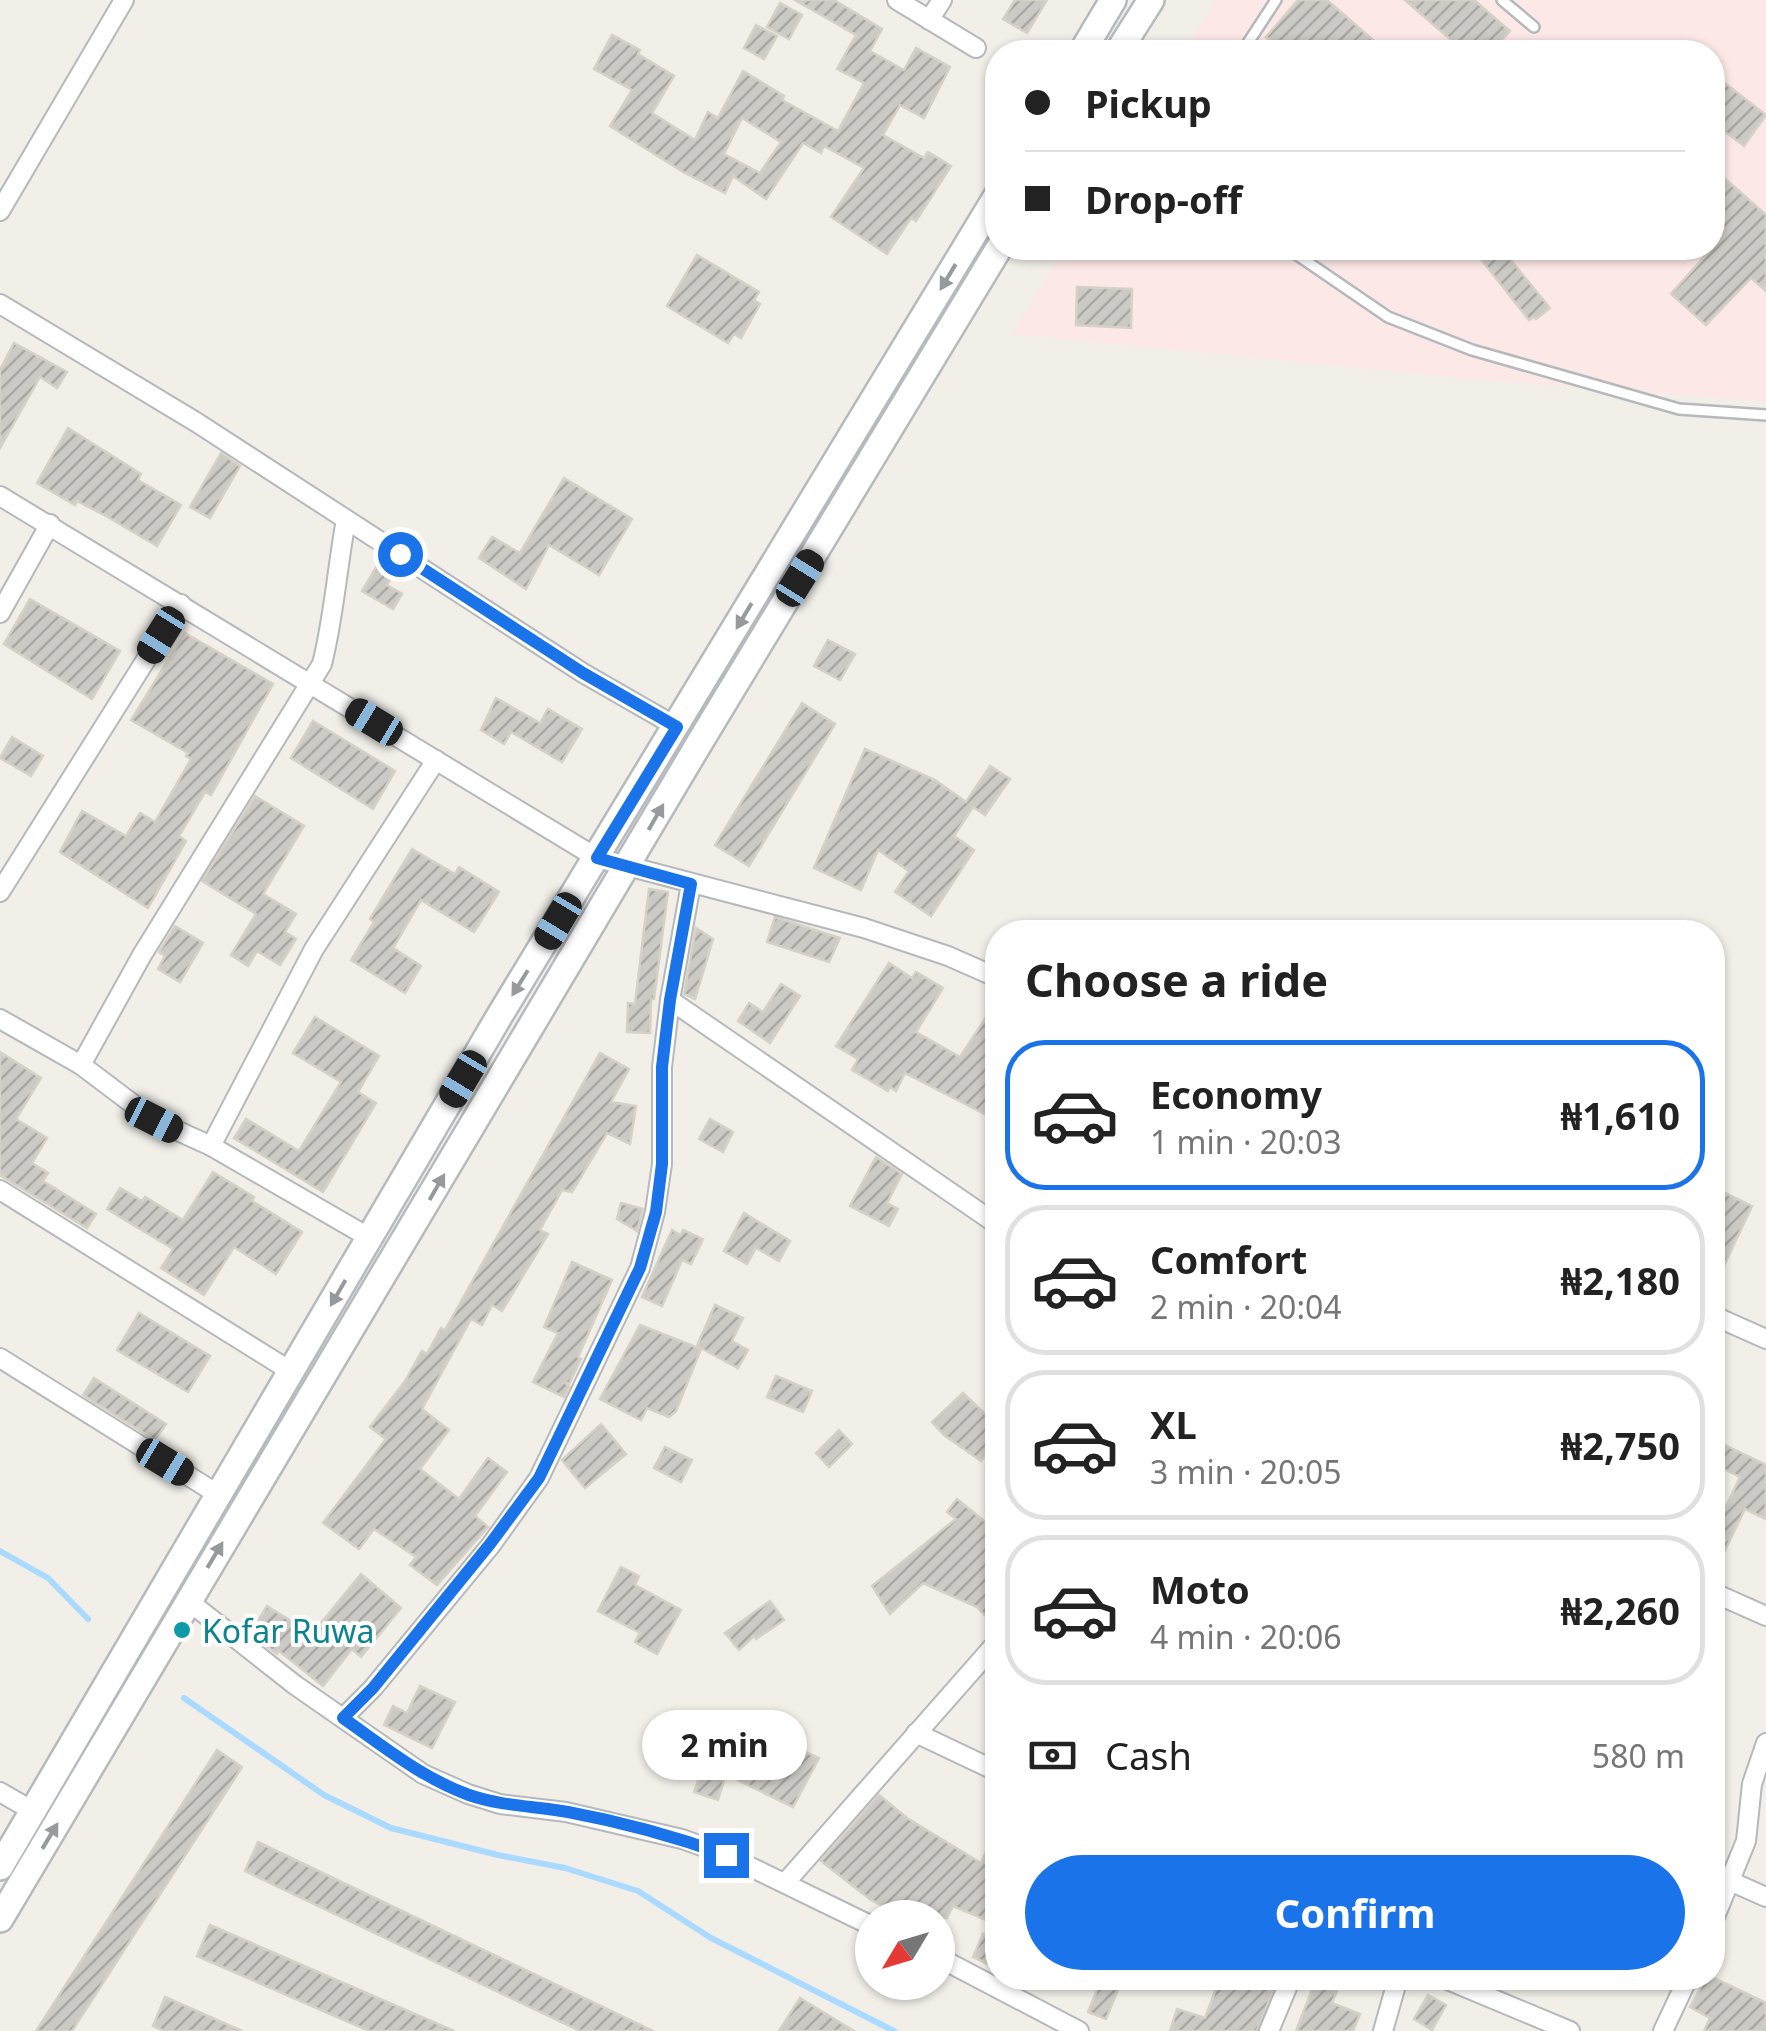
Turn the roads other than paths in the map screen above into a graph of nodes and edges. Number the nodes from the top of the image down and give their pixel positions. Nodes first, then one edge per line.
1 (124, 0) edge
2 (897, 0) edge
3 (942, 0) edge
4 (1113, 0) edge
5 (1151, 0) edge
6 (1276, 0) edge
7 (1502, 0) edge
8 (929, 20) junction
9 (1534, 27) dead end
10 (1089, 40) edge
11 (1126, 40) edge
12 (1250, 40) edge
13 (976, 48) dead end
14 (0, 211) edge
15 (985, 216) edge
16 (992, 260) edge
17 (1305, 260) edge
18 (0, 304) edge
19 (1766, 415) edge
20 (0, 496) edge
21 (346, 520) junction
22 (50, 524) junction
23 (181, 604) junction
24 (0, 613) edge
25 (312, 684) junction
26 (677, 727) junction
27 (436, 760) junction
28 (597, 858) junction
29 (627, 866) junction
30 (691, 884) junction
31 (0, 892) edge
32 (985, 973) edge
33 (670, 1000) junction
34 (0, 1019) edge
35 (81, 1065) junction
36 (210, 1146) junction
37 (0, 1190) edge
38 (985, 1216) edge
39 (370, 1238) junction
40 (1725, 1321) edge
41 (1766, 1339) edge
42 (0, 1358) edge
43 (292, 1372) junction
44 (219, 1495) junction
45 (1725, 1598) edge
46 (187, 1600) junction
47 (1766, 1616) edge
48 (985, 1656) edge
49 (343, 1718) junction
50 (916, 1734) junction
51 (1766, 1743) edge
52 (985, 1766) edge
53 (0, 1792) edge
54 (33, 1810) junction
55 (0, 1867) edge
56 (1732, 1882) junction
57 (785, 1883) junction
58 (1725, 1897) edge
59 (1766, 1897) edge
60 (855, 1918) edge
61 (0, 1919) edge
62 (955, 1966) edge
63 (985, 1982) edge
64 (1000, 1990) edge
65 (1285, 1990) edge
66 (1394, 1990) edge
67 (1472, 1990) edge
68 (1682, 1990) edge
69 (1078, 2031) edge
70 (1269, 2031) edge
71 (1382, 2031) edge
72 (1570, 2031) edge
73 (1663, 2031) edge

1 - 14 street
2 - 8 street
3 - 8 street
4 - 10 main road
5 - 11 main road
6 - 12 lane
7 - 9 lane
8 - 13 street
15 -> 26 main road
29 -> 16 main road
17 - 19 lane
18 - 21 street
20 - 22 street
21 - 25 street
21 - 26 street
22 - 23 street
22 - 24 street
23 - 25 street
23 - 31 street
25 - 27 street
25 - 35 street
26 - 28 main road
27 - 28 street
27 - 36 street
28 - 29 street
28 -> 39 main road
29 - 30 street
46 -> 29 main road
30 - 32 street
30 - 33 street
33 - 38 street
33 - 49 street
34 - 35 street
35 - 36 street
36 - 39 street
37 - 43 street
39 -> 43 main road
40 - 41 street
42 - 44 street
43 - 44 main road
44 - 54 main road
45 - 47 street
46 - 49 street
61 -> 46 main road
48 - 50 street
49 - 57 street
50 - 52 street
50 - 57 street
51 - 56 street
53 - 54 street
54 - 55 main road
56 - 58 street
56 - 59 street
57 - 60 street
62 - 63 street
64 - 69 street
65 - 70 street
66 - 71 street
67 - 72 street
68 - 73 street

